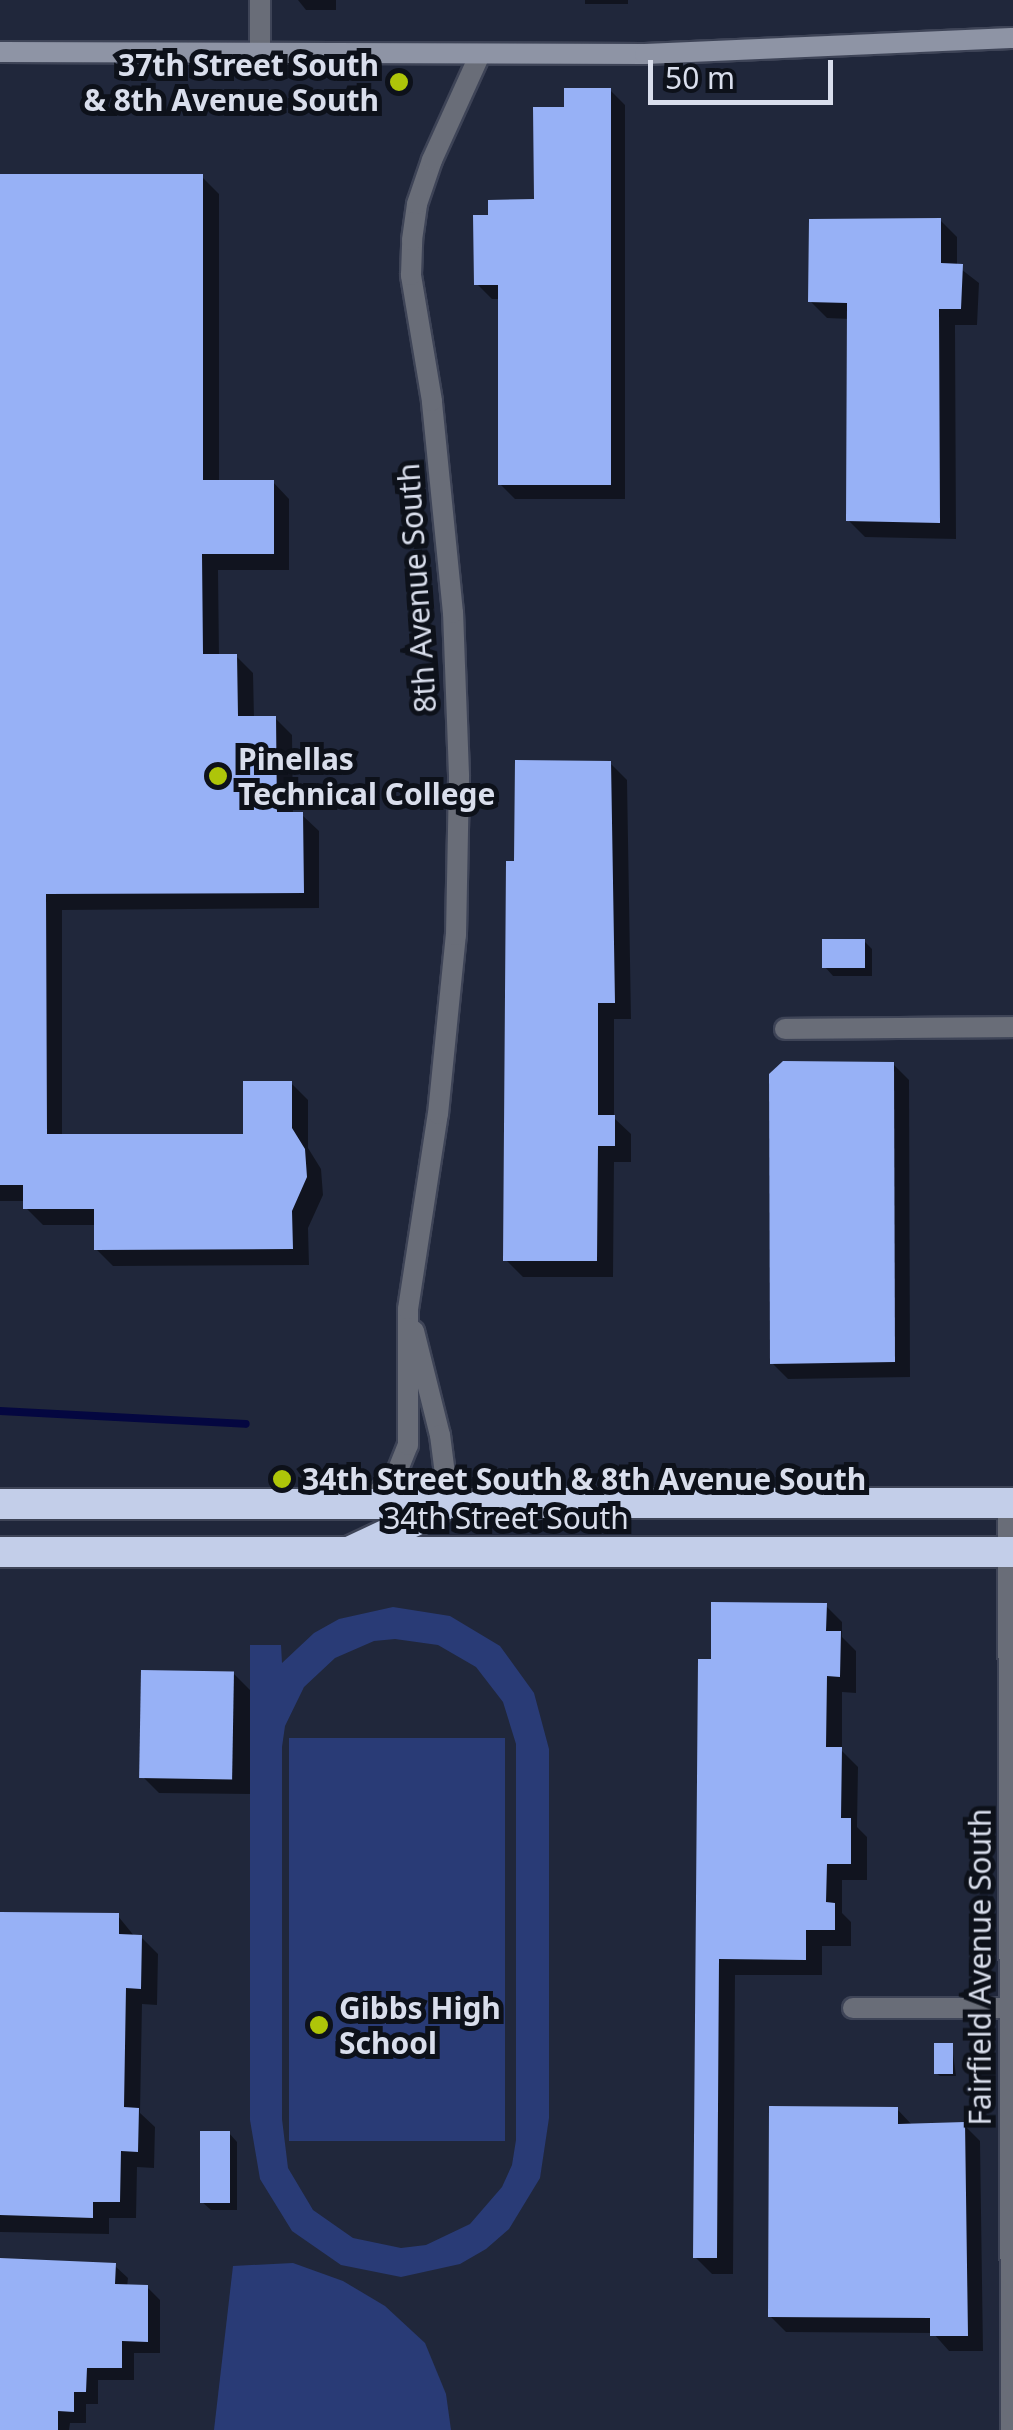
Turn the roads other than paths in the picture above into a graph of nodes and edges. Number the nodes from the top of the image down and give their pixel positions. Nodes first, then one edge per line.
1 (260, 0) edge
2 (1013, 38) edge
3 (0, 52) edge
4 (260, 53) junction
5 (480, 54) junction
6 (1013, 1027) edge
7 (785, 1028) dead end
8 (408, 1310) junction
9 (1010, 1503) edge
10 (0, 1504) edge
11 (368, 1505) junction
12 (449, 1505) junction
13 (0, 1552) edge
14 (1010, 1552) edge
15 (344, 1554) junction
16 (853, 2008) dead end
17 (1012, 2008) edge
18 (1011, 2430) edge

1 - 4 street
2 - 5 street
3 - 4 street
4 - 5 street
5 - 8 street, 8th Avenue South
6 - 7 street
8 - 11 street, 8th Avenue South
8 - 12 street, 8th Avenue South
9 - 12 highway, 34th Street South
9 - 14 street, Fairfield Avenue South
10 - 11 highway, 34th Street South
11 - 12 highway, 34th Street South
12 - 15 highway
13 - 15 highway, 34th Street South
14 - 15 highway, 34th Street South
14 - 17 street, Fairfield Avenue South
16 - 17 street
17 - 18 street, Fairfield Avenue South

